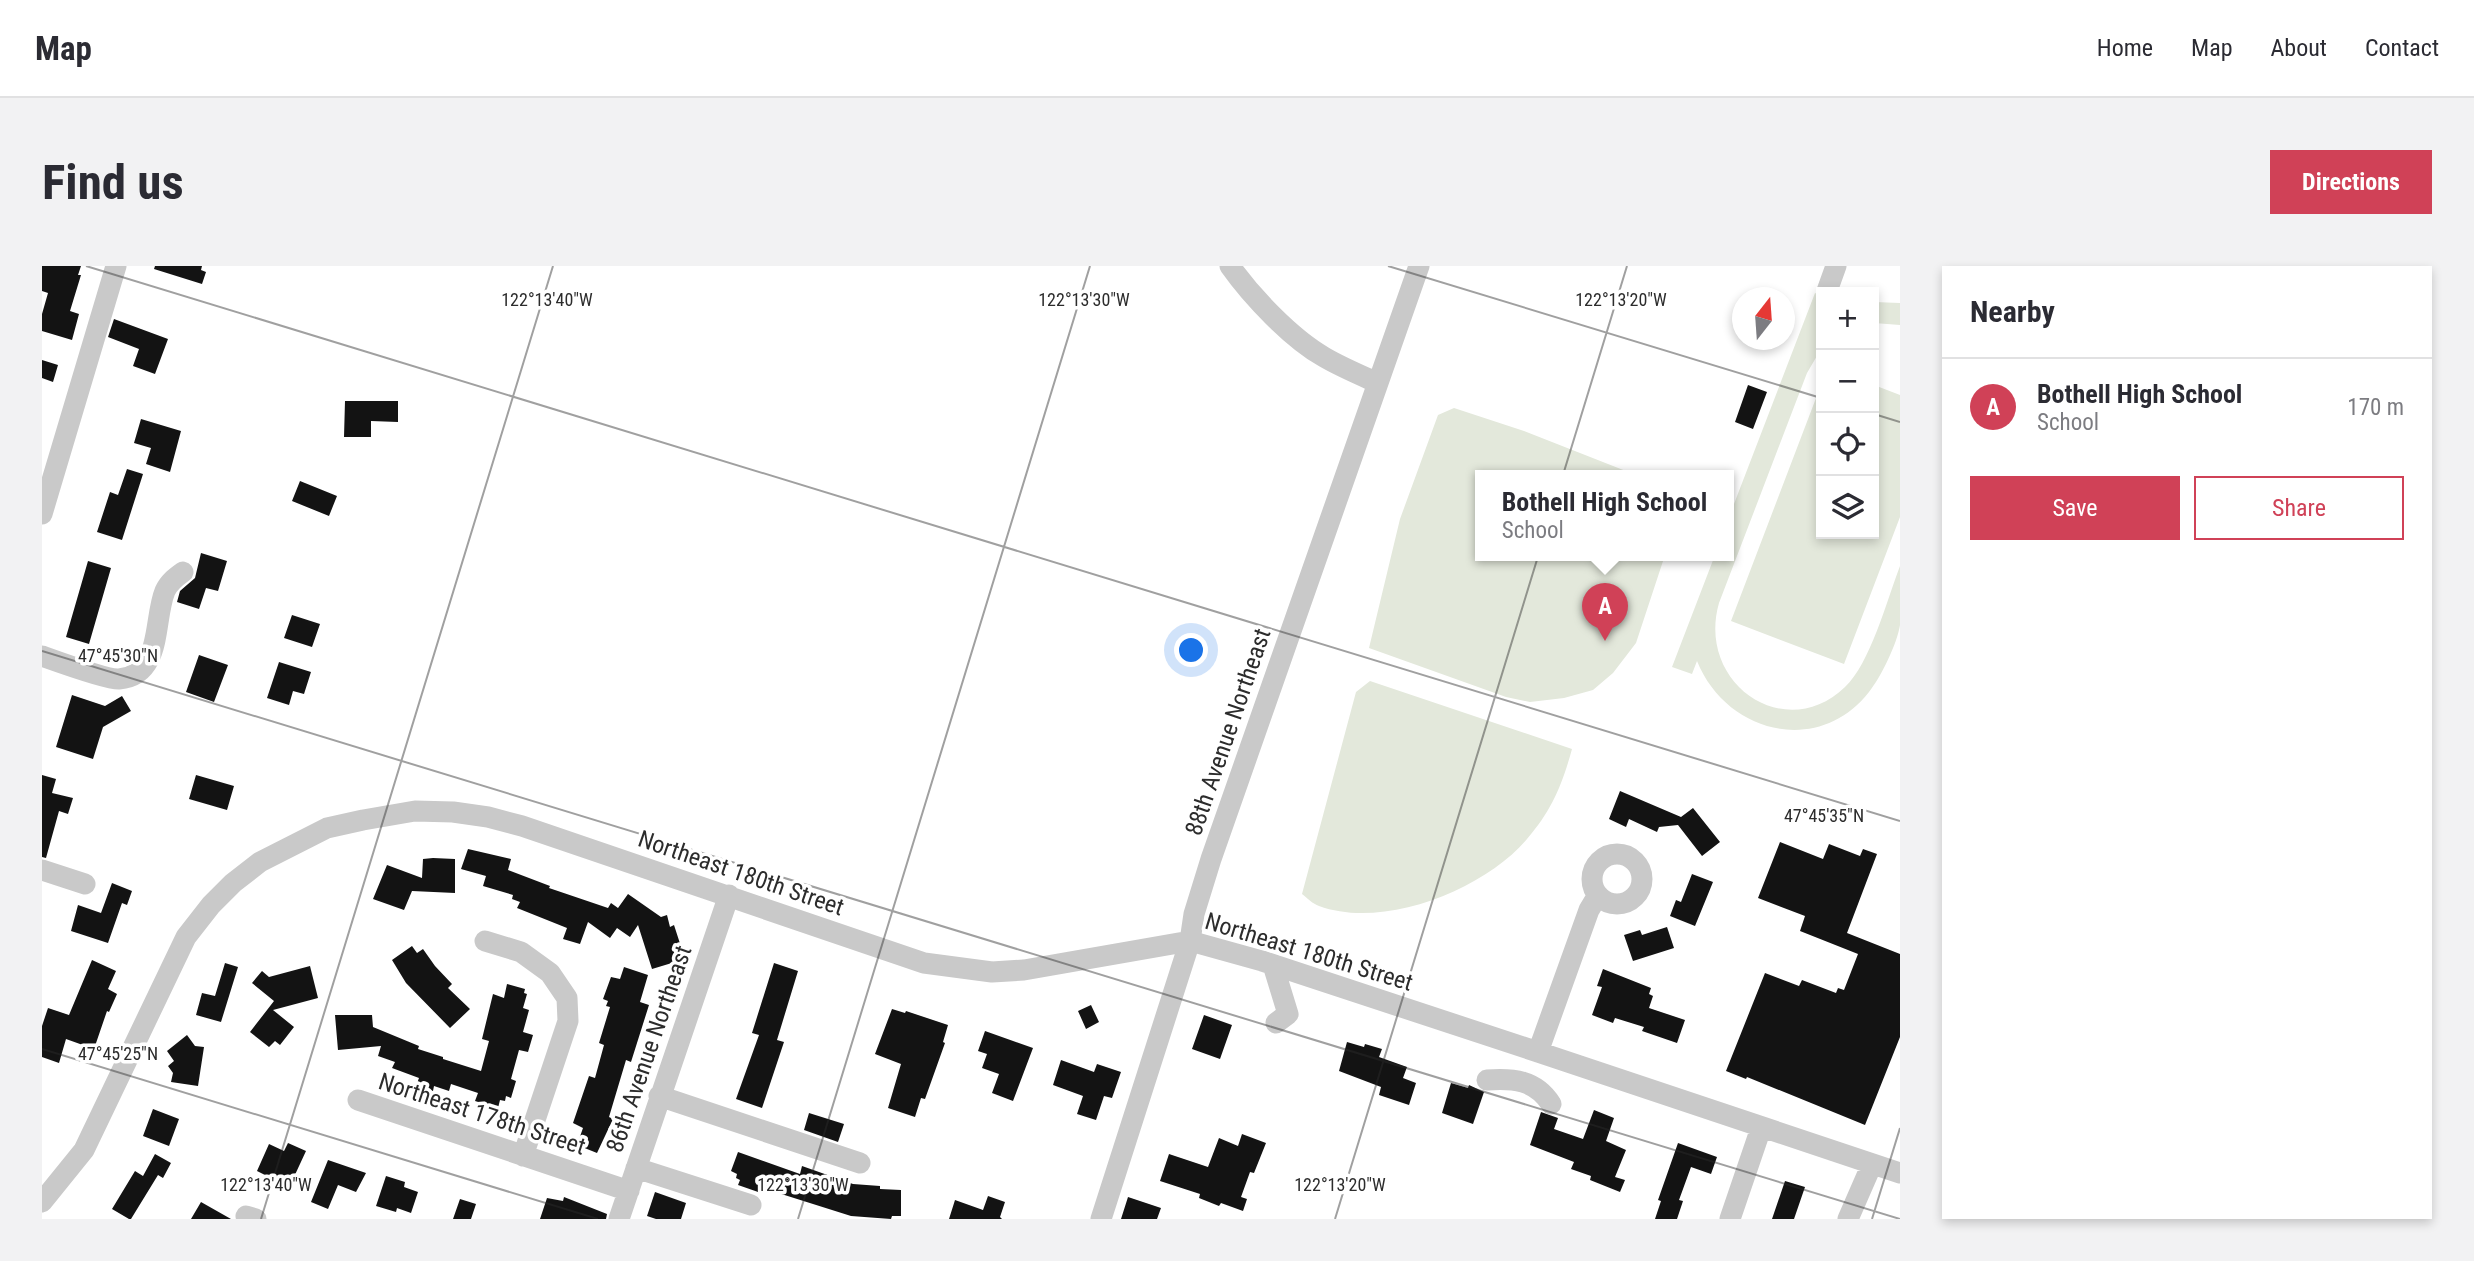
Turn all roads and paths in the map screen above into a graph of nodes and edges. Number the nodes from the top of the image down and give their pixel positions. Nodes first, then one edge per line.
1 (116, 266) edge
2 (1230, 266) edge
3 (1419, 266) edge
4 (1836, 266) edge
5 (1828, 287) edge
6 (1378, 383) junction
7 (42, 514) edge
8 (183, 572) dead end
9 (42, 656) edge
10 (42, 870) edge
11 (85, 884) dead end
12 (729, 895) junction
13 (1598, 895) dead end
14 (485, 941) dead end
15 (1190, 941) junction
16 (1273, 965) junction
17 (1276, 1023) dead end
18 (1534, 1050) junction
19 (1486, 1080) dead end
20 (1518, 1082) junction
21 (659, 1096) junction
22 (358, 1100) dead end
23 (1550, 1104) dead end
24 (1761, 1128) junction
25 (523, 1156) junction
26 (860, 1163) dead end
27 (1872, 1164) junction
28 (636, 1168) junction
29 (1900, 1173) edge
30 (629, 1191) junction
31 (42, 1202) edge
32 (751, 1205) dead end
33 (619, 1219) edge
34 (1101, 1219) edge
35 (1730, 1219) edge
36 (1847, 1219) edge

1 - 7 street
2 - 6 street
3 - 6 street, 88th Avenue Northeast
4 - 5 street
6 - 15 street, 88th Avenue Northeast
8 - 9 street
10 - 11 street
12 - 15 street, Northeast 180th Street
12 - 21 street, 86th Avenue Northeast
12 - 31 street, Northeast 180th Street
13 - 18 street
14 - 25 street
15 - 16 street, Northeast 180th Street
15 - 34 street, 88th Avenue Northeast
16 - 17 street
16 - 18 street, Northeast 180th Street
18 - 20 street
18 - 24 street, Northeast 180th Street
19 - 20 street
20 - 23 street
21 - 26 street
21 - 28 street, 86th Avenue Northeast
22 - 25 street, Northeast 178th Street
24 - 27 street, Northeast 180th Street
24 - 35 street
25 - 30 street, Northeast 178th Street
27 - 29 street, Northeast 180th Street
27 - 36 street
28 - 30 street, 86th Avenue Northeast
28 - 32 street
30 - 33 street, 86th Avenue Northeast

